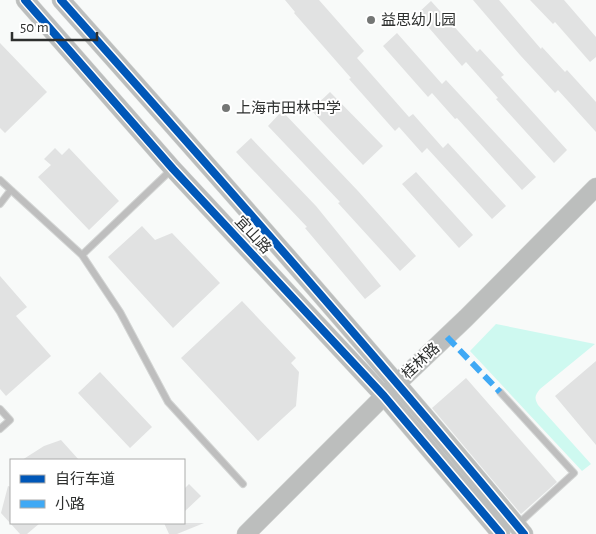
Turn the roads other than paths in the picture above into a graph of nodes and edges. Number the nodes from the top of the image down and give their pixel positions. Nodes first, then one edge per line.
1 (24, 0) edge
2 (61, 0) edge
3 (173, 168) junction
4 (0, 180) edge
5 (596, 187) edge
6 (10, 191) junction
7 (0, 204) edge
8 (82, 255) junction
9 (398, 383) junction
10 (500, 392) dead end
11 (384, 396) junction
12 (0, 409) edge
13 (0, 429) edge
14 (243, 484) dead end
15 (513, 531) edge
16 (246, 534) edge

1 - 3 main road, 宜山路
2 - 9 main road, 宜山路
3 - 8 lane
3 - 11 main road, 宜山路
4 - 6 lane
5 - 9 main road, 桂林路
6 - 7 lane
6 - 8 lane
8 - 14 lane
9 - 11 main road, 桂林路
9 - 15 main road, 宜山路
10 - 15 lane
11 - 15 main road, 宜山路
11 - 16 main road, 桂林路
12 - 13 lane

